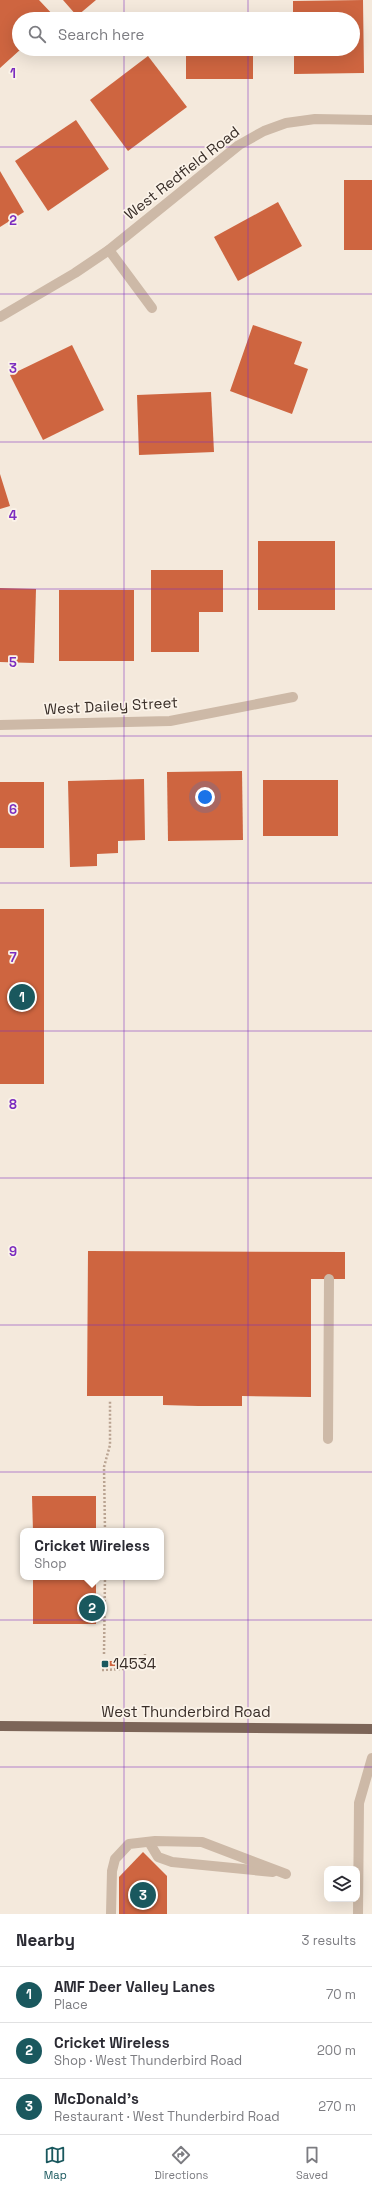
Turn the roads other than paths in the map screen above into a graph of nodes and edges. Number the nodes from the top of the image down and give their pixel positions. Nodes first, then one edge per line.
1 (372, 120) edge
2 (109, 250) junction
3 (152, 308) dead end
4 (0, 317) edge
5 (293, 696) dead end
6 (0, 725) edge
7 (329, 1279) dead end
8 (328, 1439) dead end
9 (0, 1726) edge
10 (372, 1729) edge
11 (372, 1758) edge
12 (149, 1842) junction
13 (111, 1914) edge
14 (358, 1914) edge

1 - 2 street, West Redfield Road
2 - 3 street
2 - 4 street, West Redfield Road
5 - 6 street, West Dailey Street
7 - 8 street
9 - 10 main road, West Thunderbird Road
11 - 14 street
12 - 12 street
12 - 13 street

